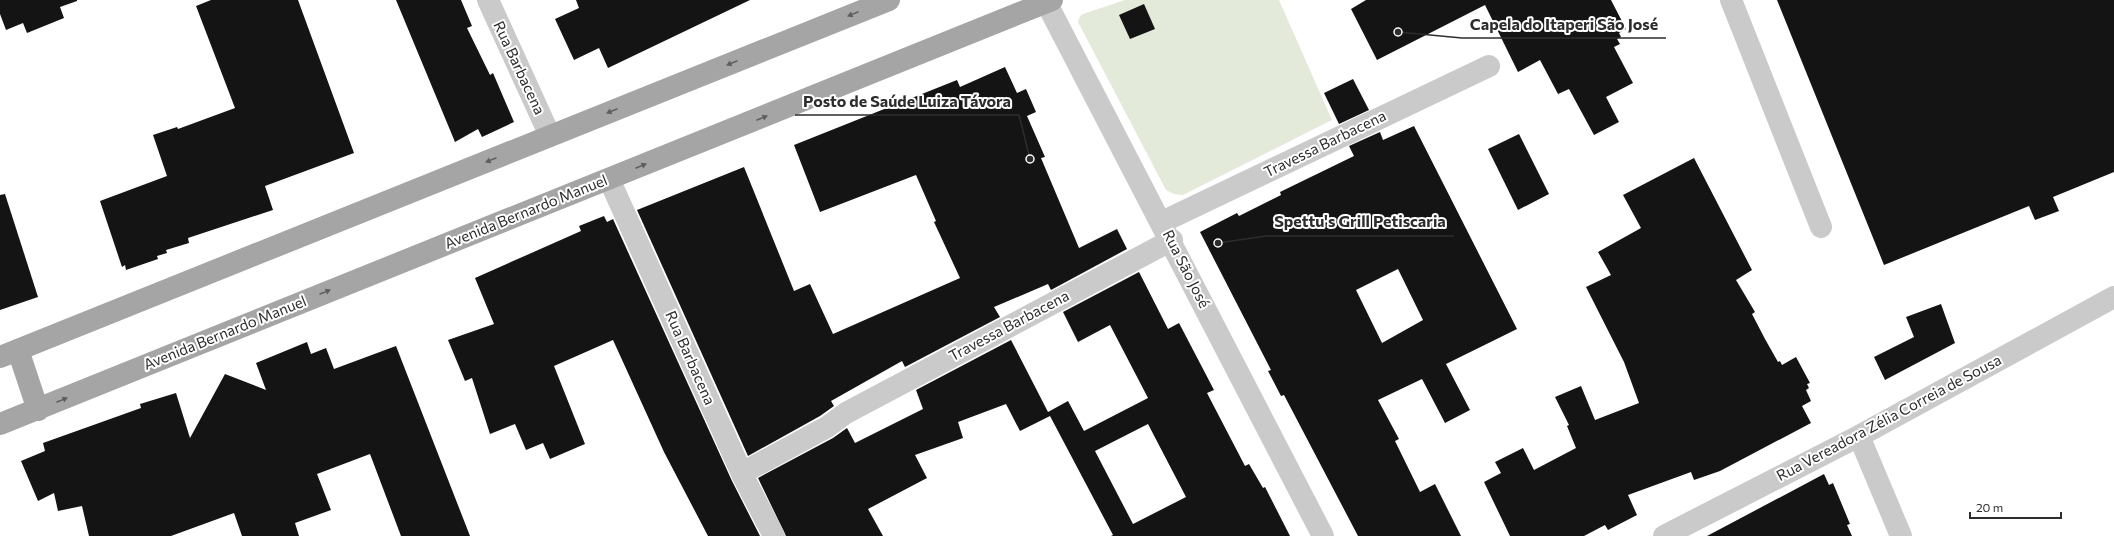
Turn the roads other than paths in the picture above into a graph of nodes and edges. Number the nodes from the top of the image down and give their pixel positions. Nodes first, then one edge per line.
1 (488, 0) edge
2 (889, 0) edge
3 (1731, 0) edge
4 (1049, 1) edge
5 (1489, 66) dead end
6 (550, 136) junction
7 (609, 179) junction
8 (1821, 227) dead end
9 (1167, 231) junction
10 (2114, 297) edge
11 (9, 353) edge
12 (38, 410) junction
13 (0, 424) edge
14 (1859, 436) junction
15 (742, 473) junction
16 (774, 536) edge
17 (1323, 536) edge
18 (1664, 536) edge
19 (1901, 536) edge

1 - 6 street, Rua Barbacena
2 -> 6 main road
3 - 8 street
7 -> 4 main road, Avenida Bernardo Manuel
4 - 9 street, Rua São José
5 - 9 street, Travessa Barbacena
6 -> 11 main road
12 -> 7 main road, Avenida Bernardo Manuel
7 - 15 street, Rua Barbacena
9 - 15 street, Travessa Barbacena
9 - 17 street, Rua São José
10 - 14 street, Rua Vereadora Zélia Correia de Sousa
11 - 12 main road
12 - 13 main road, Avenida Bernardo Manuel
14 - 18 street, Rua Vereadora Zélia Correia de Sousa
14 - 19 street
15 - 16 street, Rua Barbacena

